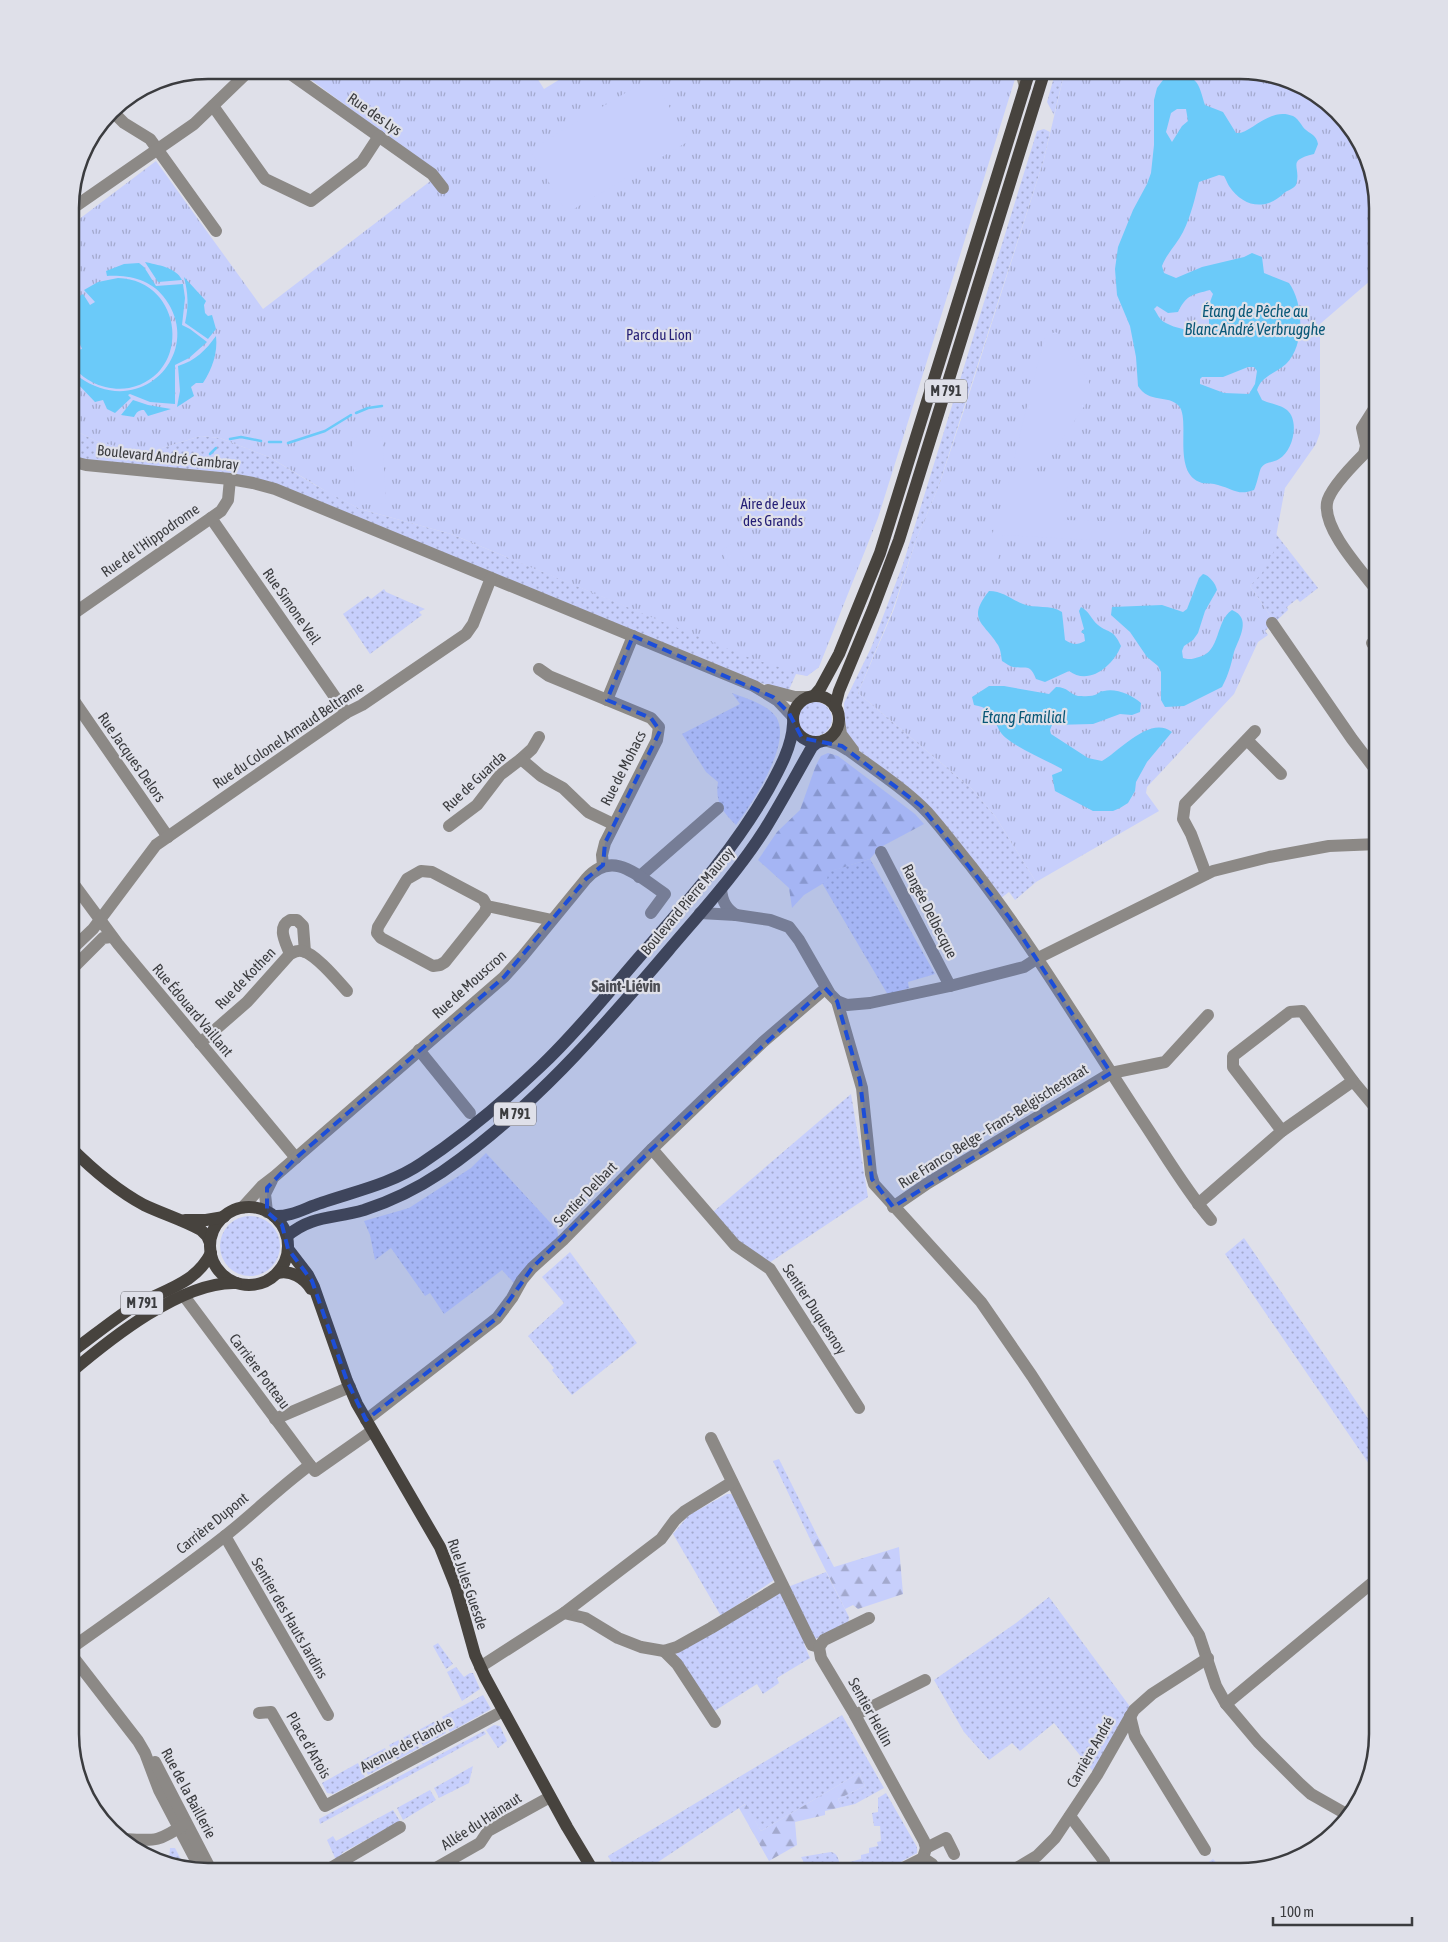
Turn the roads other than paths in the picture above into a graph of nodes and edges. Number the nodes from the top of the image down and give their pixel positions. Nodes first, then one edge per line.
1 (241, 79) edge
2 (298, 79) edge
3 (1023, 79) edge
4 (1027, 79) edge
5 (1042, 79) edge
6 (1025, 87) junction
7 (213, 106) junction
8 (118, 116) edge
9 (379, 136) junction
10 (157, 150) junction
11 (443, 188) dead end
12 (79, 204) edge
13 (216, 231) dead end
14 (1369, 417) edge
15 (79, 464) edge
16 (230, 479) junction
17 (211, 518) junction
18 (492, 578) junction
19 (1369, 580) edge
20 (79, 610) edge
21 (1272, 623) dead end
22 (633, 636) junction
23 (539, 669) dead end
24 (754, 686) junction
25 (812, 696) junction
26 (607, 700) junction
27 (835, 707) junction
28 (79, 708) edge
29 (346, 713) junction
30 (793, 720) junction
31 (838, 720) junction
32 (539, 737) dead end
33 (821, 741) junction
34 (522, 759) junction
35 (1369, 761) edge
36 (866, 763) junction
37 (1280, 774) dead end
38 (718, 808) dead end
39 (613, 824) junction
40 (449, 826) dead end
41 (168, 836) junction
42 (1369, 844) edge
43 (880, 852) dead end
44 (603, 866) junction
45 (1206, 874) junction
46 (639, 877) junction
47 (721, 890) junction
48 (79, 892) edge
49 (487, 906) junction
50 (651, 912) dead end
51 (700, 913) junction
52 (736, 915) junction
53 (552, 920) junction
54 (100, 921) junction
55 (111, 936) junction
56 (79, 942) edge
57 (305, 952) junction
58 (290, 954) junction
59 (1038, 958) junction
60 (79, 962) edge
61 (950, 986) junction
62 (826, 988) junction
63 (347, 991) dead end
64 (837, 1001) junction
65 (1208, 1015) dead end
66 (200, 1044) junction
67 (419, 1050) junction
68 (1111, 1073) junction
69 (1353, 1081) junction
70 (1369, 1100) edge
71 (470, 1113) dead end
72 (1282, 1132) junction
73 (652, 1149) junction
74 (79, 1156) edge
75 (296, 1158) junction
76 (275, 1176) junction
77 (1198, 1204) junction
78 (893, 1207) junction
79 (242, 1208) junction
80 (270, 1214) junction
81 (224, 1217) junction
82 (177, 1219) junction
83 (1211, 1220) dead end
84 (287, 1243) junction
85 (210, 1248) junction
86 (278, 1273) junction
87 (237, 1284) junction
88 (184, 1296) junction
89 (320, 1304) junction
90 (79, 1346) edge
91 (79, 1366) edge
92 (350, 1386) junction
93 (859, 1408) dead end
94 (275, 1419) junction
95 (369, 1425) junction
96 (711, 1438) dead end
97 (310, 1465) junction
98 (732, 1482) junction
99 (225, 1536) junction
100 (782, 1585) junction
101 (1369, 1585) edge
102 (564, 1613) junction
103 (869, 1618) dead end
104 (79, 1645) edge
105 (819, 1647) junction
106 (664, 1651) junction
107 (1208, 1658) junction
108 (79, 1663) edge
109 (480, 1668) junction
110 (925, 1680) dead end
111 (1226, 1704) junction
112 (503, 1711) junction
113 (259, 1714) dead end
114 (328, 1715) dead end
115 (855, 1715) junction
116 (1130, 1716) junction
117 (716, 1722) dead end
118 (550, 1797) junction
119 (325, 1806) joint
120 (1343, 1812) edge
121 (1070, 1816) junction
122 (183, 1825) junction
123 (400, 1826) dead end
124 (133, 1839) edge
125 (1205, 1850) dead end
126 (924, 1853) junction
127 (954, 1854) dead end
128 (1104, 1861) dead end
129 (198, 1863) edge
130 (206, 1863) edge
131 (339, 1863) edge
132 (445, 1863) edge
133 (589, 1863) edge
134 (909, 1863) edge
135 (931, 1863) edge
136 (1025, 1863) edge

1 - 7 street
2 - 9 street, Rue des Lys
3 - 6 street
4 - 6 main road, M 791
5 - 27 main road, M 791
6 - 25 main road, M 791
7 - 9 street
7 - 10 street
8 - 10 street
9 - 11 street, Rue des Lys
10 - 12 street
10 - 13 street
14 - 19 street
15 - 16 street, Boulevard André Cambray
16 - 17 street, Rue de l'Hippodrome
16 - 18 street, Boulevard André Cambray
17 - 20 street, Rue de l'Hippodrome
17 - 29 street, Rue Simone Veil
18 - 22 street, Boulevard André Cambray
18 - 29 street, Rue du Colonel Arnaud Beltrame
21 - 35 street
22 - 24 street, Boulevard André Cambray
22 - 26 street
23 - 26 street, Rue de Mohacs
24 - 25 street
24 - 30 street
25 - 27 main road
25 - 30 main road
26 - 39 street, Rue de Mohacs
27 - 31 main road
28 - 41 street, Rue Jacques Delors
29 - 41 street, Rue du Colonel Arnaud Beltrame
30 - 33 main road
30 - 80 main road, Boulevard Pierre Mauroy / M 791
31 - 33 main road
31 - 36 street
32 - 34 street, Rue de Guarda
33 - 36 street
33 - 47 main road, Boulevard Pierre Mauroy / M 791
34 - 39 street, Rue de Guarda
34 - 40 street, Rue de Guarda
36 - 59 street
37 - 45 street
38 - 46 street
39 - 44 street, Rue de Mohacs
41 - 54 street, Rue du Colonel Arnaud Beltrame
42 - 45 street
43 - 61 street, Rangée Delbecque
44 - 46 street
44 - 53 street, Rue de Mouscron
45 - 59 street
46 - 50 street
47 - 51 main road, Boulevard Pierre Mauroy / M 791
47 - 52 street
48 - 54 street, Rue Édouard Vaillant
49 - 49 street
49 - 53 street
51 - 52 street
51 - 84 main road, Boulevard Pierre Mauroy / M 791
52 - 62 street
53 - 67 street, Rue de Mouscron
54 - 55 street, Rue Édouard Vaillant
54 - 56 street, Rue du Colonel Arnaud Beltrame
55 - 60 street
55 - 66 street, Rue Édouard Vaillant
57 - 58 street, Rue de Kothen
57 - 58 street, Rue de Kothen
57 - 63 street
58 - 66 street, Rue de Kothen
59 - 61 street
59 - 68 street
61 - 64 street
62 - 64 street
62 - 73 street, Sentier Delbart
64 - 78 street
65 - 68 street, Rue Franco-Belge - Frans-Belgischestraat
66 - 75 street, Rue Édouard Vaillant
67 - 71 street
67 - 75 street, Rue de Mouscron
68 - 77 street
68 - 78 street, Rue Franco-Belge - Frans-Belgischestraat
69 - 70 street
69 - 72 street
69 - 72 street
72 - 77 street
73 - 93 street, Sentier Duquesnoy
73 - 95 street, Sentier Delbart
74 - 82 main road
75 - 76 street, Rue de Mouscron
76 - 79 street, Rue de Mouscron
76 - 80 street, Rue de Mouscron
77 - 83 street
78 - 107 street
79 - 80 main road
79 - 81 main road
80 - 84 main road
81 - 82 main road
81 - 85 main road
82 - 85 main road
84 - 86 main road
84 - 89 main road, Rue Jules Guesde
85 - 87 main road
85 - 90 main road, M 791
86 - 87 main road
86 - 89 main road, Rue Jules Guesde
87 - 88 main road, M 791
88 - 91 main road, M 791
88 - 94 street, Carrière Potteau
89 - 92 main road, Rue Jules Guesde
92 - 94 street
92 - 95 main road, Rue Jules Guesde
94 - 97 street, Carrière Potteau
95 - 97 street, Carrière Dupont
95 - 109 main road, Rue Jules Guesde
96 - 98 street, Sentier Hellin
97 - 99 street, Carrière Dupont
98 - 100 street, Sentier Hellin
98 - 102 street
99 - 104 street, Carrière Dupont
99 - 114 street, Sentier des Hauts Jardins
100 - 105 street, Sentier Hellin
100 - 106 street
101 - 111 street
102 - 106 street
102 - 109 street
103 - 105 street
105 - 115 street, Sentier Hellin
106 - 117 street
107 - 111 street
107 - 116 street, Carrière André
108 - 122 street, Rue de la Baillerie
109 - 112 main road, Rue Jules Guesde
110 - 115 street
111 - 120 street
112 - 118 main road, Rue Jules Guesde
112 - 119 street, Avenue de Flandre
113 - 119 street, Place d'Artois
115 - 126 street, Sentier Hellin
116 - 121 street, Carrière André
116 - 125 street
118 - 132 street, Allée du Hainaut
118 - 133 main road, Rue Jules Guesde
121 - 128 street
121 - 136 street, Carrière André
122 - 124 street
122 - 129 street, Rue de la Baillerie
122 - 130 street, Rue de la Baillerie
123 - 131 street
126 - 127 street
126 - 134 street
126 - 135 street

